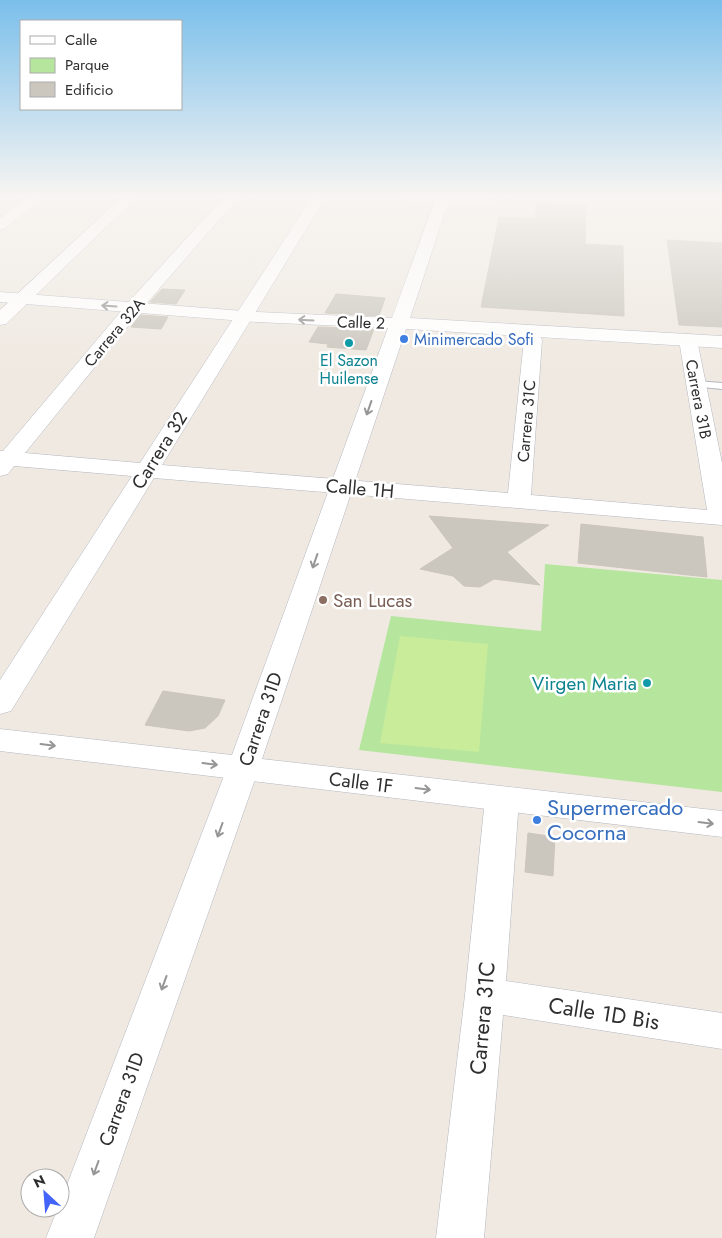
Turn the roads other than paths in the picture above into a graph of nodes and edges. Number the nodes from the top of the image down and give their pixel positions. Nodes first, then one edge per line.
1 (69, 255) edge
2 (181, 255) edge
3 (282, 255) edge
4 (422, 255) edge
5 (0, 298) edge
6 (22, 299) junction
7 (134, 308) junction
8 (244, 316) junction
9 (0, 320) edge
10 (398, 326) junction
11 (533, 340) junction
12 (680, 340) junction
13 (722, 342) edge
14 (722, 353) edge
15 (696, 384) junction
16 (722, 386) edge
17 (3, 462) edge
18 (146, 470) junction
19 (342, 487) junction
20 (519, 501) junction
21 (721, 518) edge
22 (0, 704) edge
23 (0, 740) edge
24 (243, 768) junction
25 (502, 799) junction
26 (722, 824) edge
27 (485, 995) junction
28 (722, 1031) edge
29 (70, 1238) edge
30 (460, 1238) edge

1 - 6 street
2 - 7 street, Carrera 32A
3 - 8 street, Carrera 32
4 - 10 street, Carrera 31D
5 - 6 street, Calle 2
7 -> 6 street, Calle 2
6 - 9 street
7 - 8 street, Calle 2
7 - 17 street, Carrera 32A
10 -> 8 street, Calle 2
8 - 18 street, Carrera 32
10 - 11 street, Calle 2
10 - 12 street, Calle 2
10 -> 19 street, Carrera 31D
11 - 12 street, Calle 2
11 - 20 street, Carrera 31C
12 - 13 street, Calle 2
12 - 14 street, Calle 2
12 - 15 street, Carrera 31B
15 - 16 lane
15 - 21 street, Carrera 31B
17 - 18 street, Calle 1H
18 - 19 street, Calle 1H
18 - 22 street, Carrera 32
19 - 20 street, Calle 1H
19 -> 24 street, Carrera 31D
20 - 21 street, Calle 1H
23 -> 24 street, Calle 1F
24 -> 25 street, Calle 1F
24 -> 29 street, Carrera 31D
25 -> 26 street, Calle 1F
25 - 27 street, Carrera 31C
27 - 28 street, Calle 1D Bis
27 - 30 street, Carrera 31C

